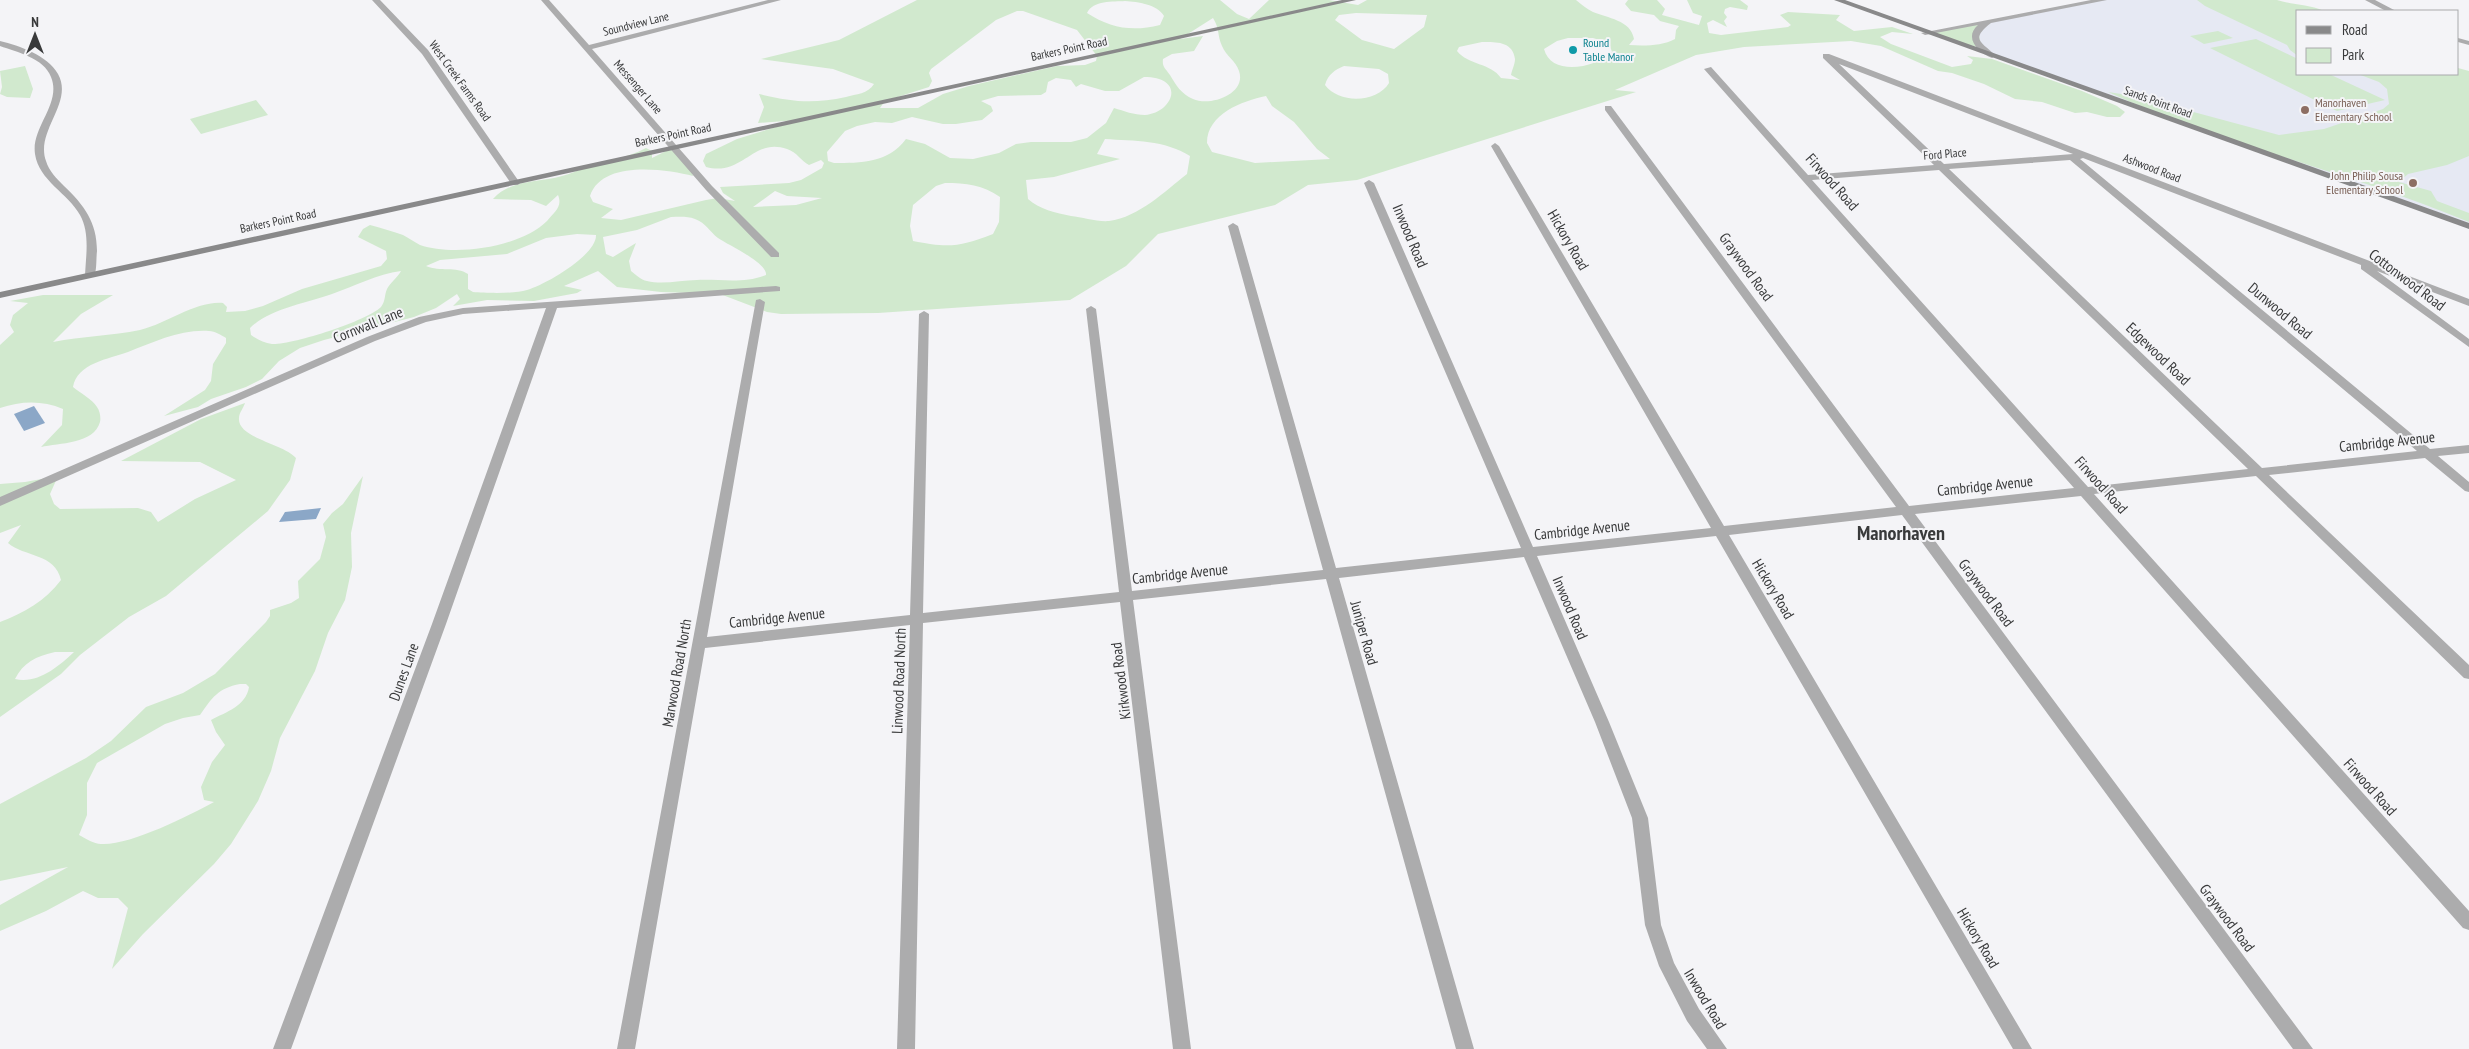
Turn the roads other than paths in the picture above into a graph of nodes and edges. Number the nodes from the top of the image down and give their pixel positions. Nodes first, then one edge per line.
1 (376, 0) edge
2 (545, 0) edge
3 (777, 0) edge
4 (1352, 0) edge
5 (1838, 0) edge
6 (2103, 0) edge
7 (2369, 0) edge
8 (2390, 10) edge
9 (1992, 20) junction
10 (1925, 32) junction
11 (0, 44) edge
12 (588, 48) junction
13 (1826, 56) joint
14 (1992, 56) junction
15 (1708, 69) dead end
16 (1608, 108) dead end
17 (1495, 146) dead end
18 (674, 147) junction
19 (2085, 156) junction
20 (2072, 157) junction
21 (1941, 167) junction
22 (1806, 178) junction
23 (515, 182) junction
24 (1369, 183) dead end
25 (1233, 226) dead end
26 (2469, 226) edge
27 (775, 255) dead end
28 (2352, 258) junction
29 (90, 275) junction
30 (776, 289) dead end
31 (0, 294) edge
32 (760, 302) dead end
33 (2469, 303) edge
34 (553, 304) junction
35 (1092, 309) dead end
36 (924, 314) dead end
37 (2469, 344) edge
38 (2469, 449) edge
39 (2428, 454) junction
40 (2259, 472) junction
41 (2469, 488) edge
42 (2085, 491) junction
43 (0, 502) edge
44 (1905, 511) junction
45 (1720, 531) junction
46 (1529, 552) junction
47 (1331, 574) junction
48 (1128, 596) junction
49 (917, 620) junction
50 (699, 643) junction
51 (2469, 674) edge
52 (2469, 923) edge
53 (282, 1049) edge
54 (626, 1049) edge
55 (906, 1049) edge
56 (1182, 1049) edge
57 (1465, 1049) edge
58 (1718, 1049) edge
59 (2023, 1049) edge
60 (2304, 1049) edge

1 - 23 street, West Creek Farms Road
2 - 12 street, Messenger Lane
3 - 12 street, Soundview Lane
4 - 18 street, Barkers Point Road
5 - 10 street, Sands Point Road
6 - 9 street
7 - 8 street
9 - 10 street
9 - 14 street
10 - 14 street, Sands Point Road
11 - 29 street
12 - 18 street, Messenger Lane
13 - 19 street, Ashwood Road
13 - 21 street, Edgewood Road
14 - 26 street, Sands Point Road
15 - 22 street, Firwood Road
16 - 44 street, Graywood Road
17 - 45 street, Hickory Road
18 - 23 street, Barkers Point Road
18 - 27 street, Messenger Lane
19 - 20 street, Ford Place
19 - 28 street, Ashwood Road
20 - 21 street, Ford Place
20 - 39 street, Dunwood Road
21 - 22 street, Ford Place
21 - 40 street, Edgewood Road
22 - 42 street, Firwood Road
23 - 29 street, Barkers Point Road
24 - 46 street, Inwood Road
25 - 47 street, Juniper Road
28 - 33 street, Ashwood Road
28 - 37 street, Cottonwood Road
29 - 31 street, Barkers Point Road
30 - 34 street, Cornwall Lane
32 - 50 street, Marwood Road North
34 - 43 street, Cornwall Lane
34 - 53 street, Dunes Lane
35 - 48 street, Kirkwood Road
36 - 49 street, Linwood Road North
38 - 39 street, Cambridge Avenue
39 - 40 street, Cambridge Avenue
39 - 41 street, Dunwood Road
40 - 42 street, Cambridge Avenue
40 - 51 street, Edgewood Road
42 - 44 street, Cambridge Avenue
42 - 52 street, Firwood Road
44 - 45 street, Cambridge Avenue
44 - 60 street, Graywood Road
45 - 46 street, Cambridge Avenue
45 - 59 street, Hickory Road
46 - 47 street, Cambridge Avenue
46 - 58 street, Inwood Road
47 - 48 street, Cambridge Avenue
47 - 57 street, Juniper Road
48 - 49 street, Cambridge Avenue
48 - 56 street, Kirkwood Road
49 - 50 street, Cambridge Avenue
49 - 55 street, Linwood Road North
50 - 54 street, Marwood Road North

